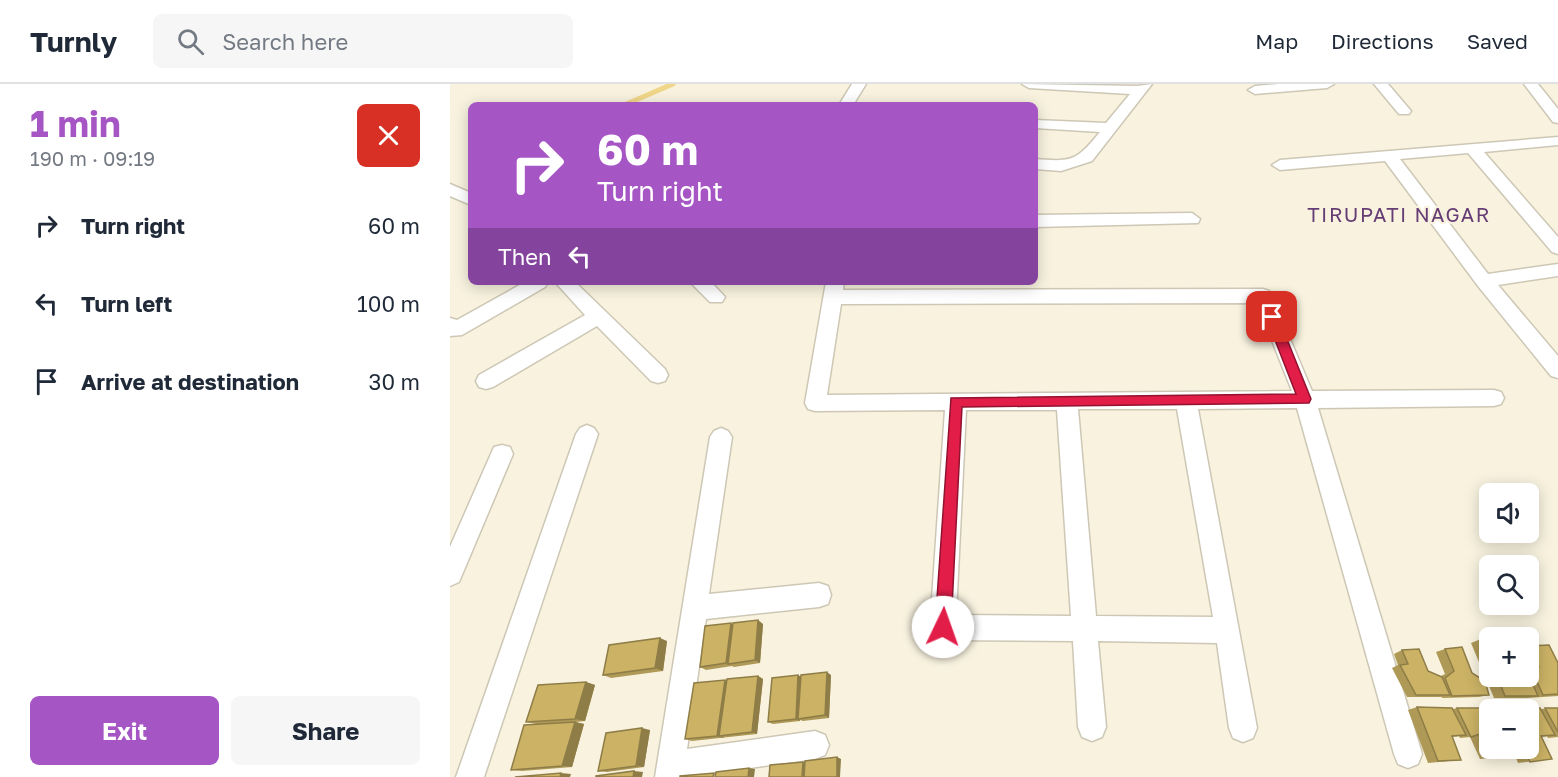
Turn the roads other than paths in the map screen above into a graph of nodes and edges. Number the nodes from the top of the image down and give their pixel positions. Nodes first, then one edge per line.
1 (859, 84) edge
2 (1029, 84) edge
3 (1328, 84) edge
4 (1381, 84) edge
5 (1531, 84) edge
6 (1143, 87) edge
7 (1255, 90) dead end
8 (848, 102) edge
9 (1404, 111) dead end
10 (1558, 120) edge
11 (1038, 124) edge
12 (1110, 128) junction
13 (1558, 140) edge
14 (1472, 148) junction
15 (1389, 155) junction
16 (1038, 164) edge
17 (1280, 165) dead end
18 (1192, 219) dead end
19 (1038, 221) edge
20 (1558, 248) edge
21 (1558, 270) edge
22 (1484, 281) junction
23 (534, 285) edge
24 (567, 285) edge
25 (702, 285) edge
26 (834, 290) edge
27 (716, 297) dead end
28 (598, 316) junction
29 (450, 325) edge
30 (1558, 370) edge
31 (658, 375) dead end
32 (486, 381) dead end
33 (1494, 398) dead end
34 (1305, 399) junction
35 (1186, 400) junction
36 (1067, 401) junction
37 (956, 402) junction
38 (587, 434) dead end
39 (722, 437) dead end
40 (502, 454) dead end
41 (450, 574) edge
42 (819, 595) dead end
43 (695, 608) junction
44 (1084, 629) junction
45 (1228, 630) junction
46 (1092, 727) dead end
47 (1243, 728) dead end
48 (815, 745) dead end
49 (1408, 754) dead end
50 (670, 771) edge
51 (470, 777) edge

1 - 8 street
2 - 6 street
3 - 7 street
4 - 9 street
5 - 10 street
6 - 12 street
10 - 13 street
11 - 12 street
12 - 16 street
13 - 14 street
14 - 15 street
14 - 20 street
15 - 17 street
15 - 22 street
18 - 19 street
21 - 22 street
22 - 30 street
23 - 29 street
24 - 28 street
25 - 27 street
26 - 34 street
26 - 37 street
28 - 31 street
28 - 32 street
33 - 34 street
34 - 35 street
34 - 49 street
35 - 36 street
35 - 45 street
36 - 37 street
36 - 44 street
37 - 44 street
38 - 51 street
39 - 43 street
40 - 41 street
42 - 43 street
43 - 50 street
44 - 45 street
44 - 46 street
45 - 47 street
48 - 50 street

